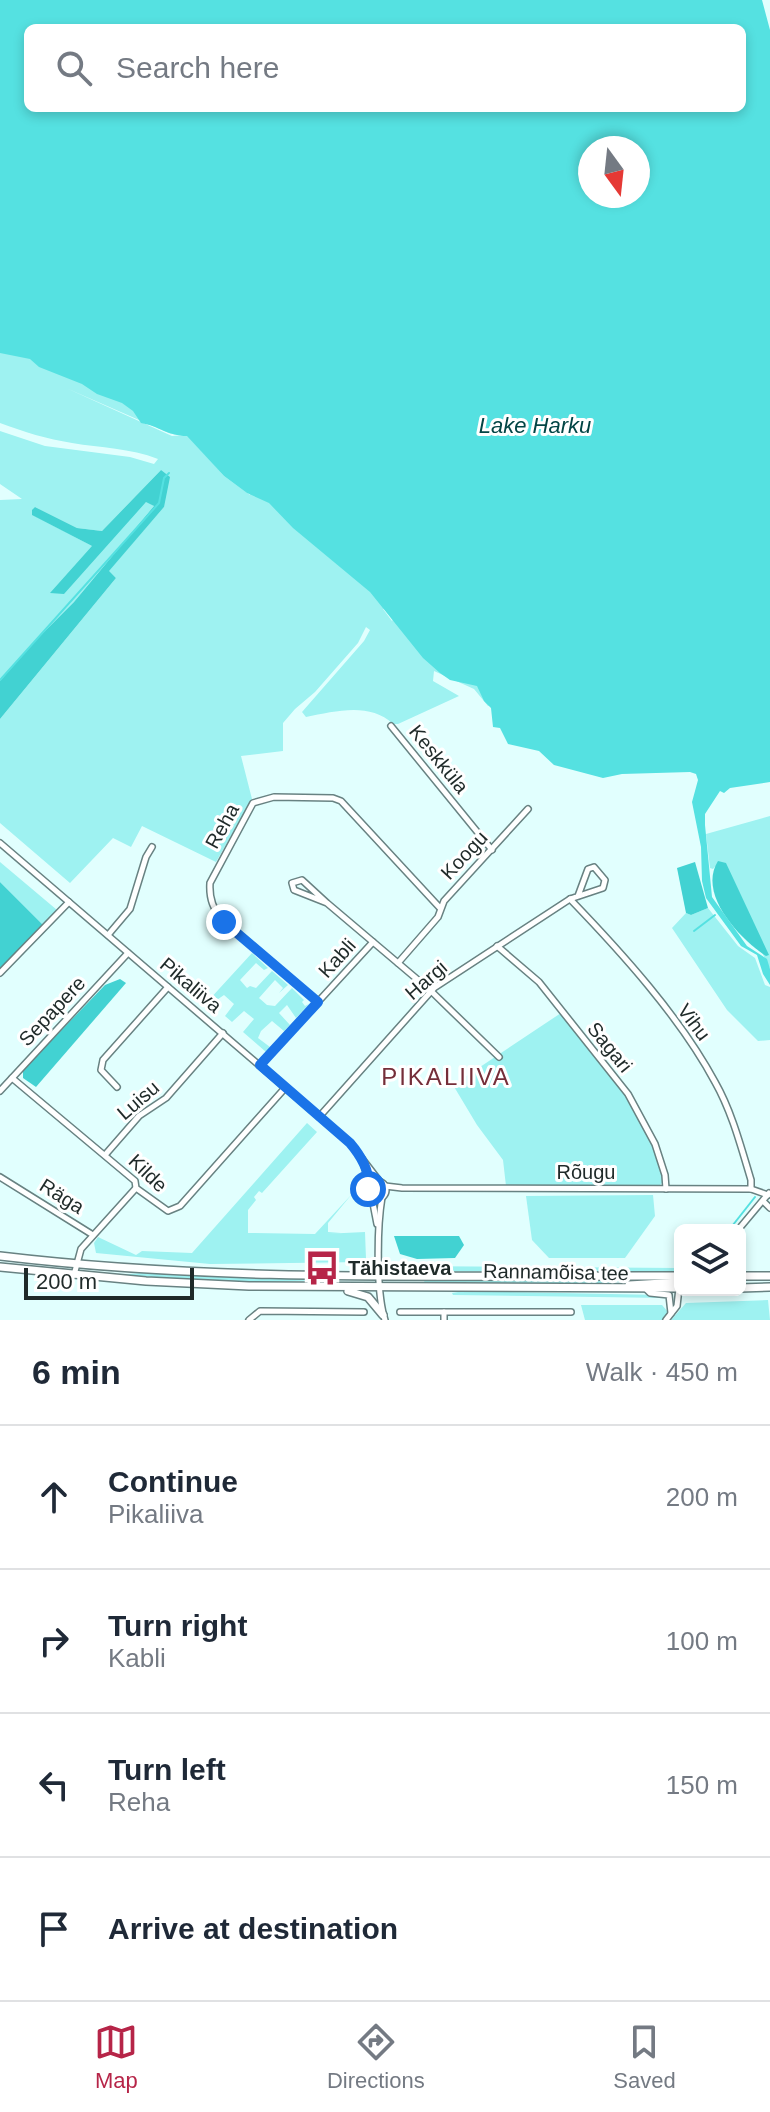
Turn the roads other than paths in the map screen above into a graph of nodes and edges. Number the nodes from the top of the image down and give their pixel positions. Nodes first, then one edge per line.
1 (391, 726) dead end
2 (528, 809) dead end
3 (0, 843) edge
4 (152, 847) dead end
5 (492, 850) junction
6 (578, 896) junction
7 (570, 899) junction
8 (69, 902) junction
9 (327, 903) junction
10 (440, 908) junction
11 (108, 935) junction
12 (373, 942) junction
13 (497, 946) junction
14 (128, 953) junction
15 (398, 963) junction
16 (0, 973) edge
17 (168, 987) junction
18 (431, 991) junction
19 (318, 1002) junction
20 (223, 1033) junction
21 (499, 1057) dead end
22 (260, 1065) junction
23 (12, 1078) junction
24 (117, 1087) dead end
25 (285, 1088) junction
26 (0, 1091) edge
27 (319, 1117) junction
28 (105, 1155) junction
29 (360, 1155) junction
30 (0, 1177) edge
31 (382, 1184) junction
32 (370, 1185) junction
33 (136, 1188) junction
34 (402, 1188) junction
35 (666, 1189) junction
36 (751, 1189) junction
37 (769, 1194) edge
38 (384, 1196) junction
39 (372, 1197) junction
40 (763, 1201) junction
41 (770, 1208) edge
42 (743, 1224) edge
43 (379, 1232) junction
44 (93, 1235) junction
45 (0, 1256) edge
46 (76, 1264) junction
47 (0, 1267) edge
48 (74, 1275) junction
49 (380, 1275) junction
50 (674, 1276) edge
51 (746, 1276) edge
52 (770, 1276) edge
53 (674, 1282) edge
54 (381, 1286) junction
55 (331, 1287) junction
56 (770, 1287) edge
57 (645, 1288) junction
58 (674, 1288) edge
59 (746, 1288) edge
60 (619, 1289) junction
61 (679, 1296) edge
62 (364, 1312) dead end
63 (400, 1312) dead end
64 (444, 1312) junction
65 (571, 1312) dead end
66 (671, 1313) junction
67 (384, 1317) edge
68 (249, 1320) edge
69 (444, 1320) edge
70 (666, 1320) edge

1 - 5 street, Keskküla
2 - 5 street, Koogu
3 - 8 street, Pikaliiva
4 - 11 street
5 - 10 street, Koogu
6 - 6 street, Hargi
6 - 7 street, Hargi
7 - 13 street, Hargi
7 - 36 street, Vihu
8 - 11 street, Pikaliiva
8 - 16 street
9 - 9 street
9 - 12 street
10 - 15 street, Koogu
10 - 19 street, Reha
11 - 14 street, Pikaliiva
12 - 15 street
12 - 19 street, Kabli
13 - 18 street, Hargi
13 - 35 street, Sagari
14 - 17 street, Pikaliiva
14 - 23 street, Sepapere
15 - 18 street
17 - 20 street, Pikaliiva
17 - 24 street
18 - 21 street
18 - 27 street, Hargi
19 - 22 street, Kabli
20 - 22 street, Pikaliiva
20 - 28 street, Luisu
22 - 25 street, Pikaliiva
23 - 26 street, Sepapere
23 - 28 street, Kilde
25 - 27 street, Pikaliiva
25 - 33 street, Kilde
27 - 29 street, Pikaliiva
28 - 33 street, Kilde
29 - 31 street, Pikaliiva
29 - 32 street, Pikaliiva
30 - 44 street, Räga
31 - 32 street
31 - 34 street, Rõugu
31 - 38 street, Pikaliiva
32 - 39 street, Pikaliiva
33 - 44 street, Räga
34 - 35 street, Rõugu
34 - 38 street, Rõugu
35 - 36 street, Rõugu
36 - 37 street, Rõugu
37 - 40 street
38 - 39 street
38 - 43 street, Pikaliiva
39 - 43 street, Pikaliiva
40 - 41 street
40 - 42 street
43 - 49 street, Pikaliiva
44 - 46 street
45 - 46 main road, Rannamõisa tee
46 - 48 street
46 - 49 main road, Rannamõisa tee
47 - 48 main road, Rannamõisa tee
48 - 55 main road, Rannamõisa tee
49 - 50 main road, Rannamõisa tee
49 - 54 street, Pikaliiva
51 - 52 main road
53 - 60 main road
54 - 55 main road, Rannamõisa tee
54 - 60 main road, Rannamõisa tee
54 - 67 street, Pikaliiva
55 - 67 main road
56 - 59 main road
57 - 58 main road, Rannamõisa tee
57 - 60 main road, Rannamõisa tee
57 - 66 street
61 - 66 street
62 - 68 street
63 - 64 street
64 - 65 street
64 - 69 street
66 - 70 street

